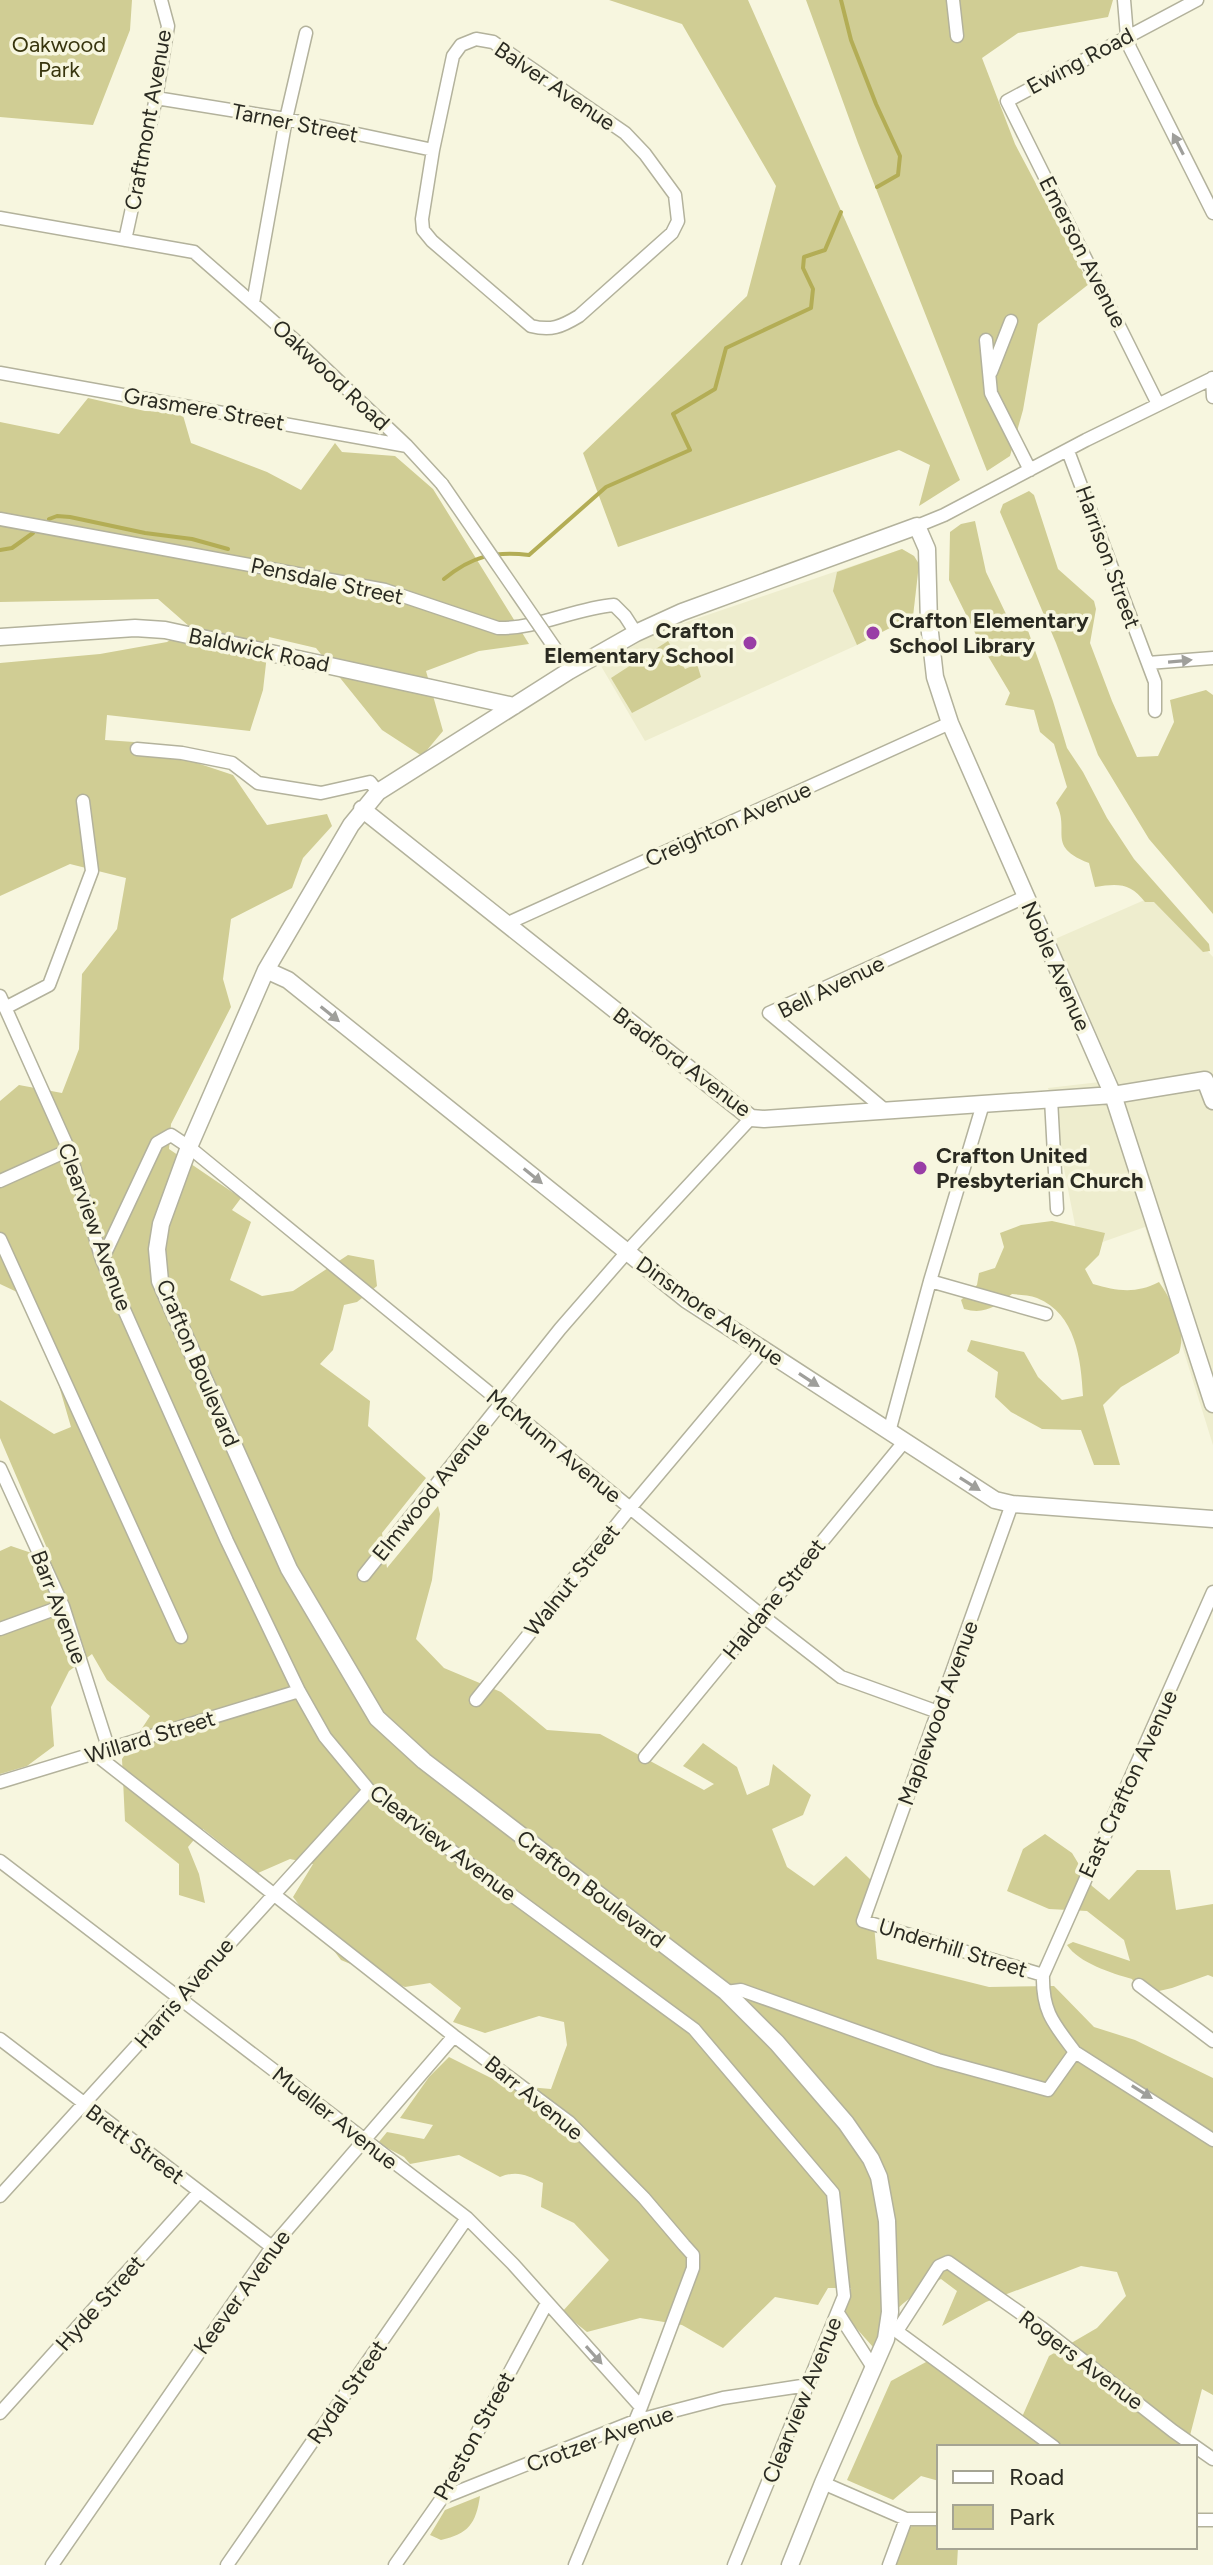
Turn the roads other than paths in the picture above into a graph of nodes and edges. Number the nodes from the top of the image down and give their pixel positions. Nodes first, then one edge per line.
1 (161, 0) edge
2 (953, 0) edge
3 (1124, 0) edge
4 (1197, 0) edge
5 (306, 33) dead end
6 (957, 36) dead end
7 (1127, 36) junction
8 (156, 98) junction
9 (1007, 101) joint
10 (286, 119) junction
11 (433, 150) junction
12 (1213, 213) edge
13 (0, 218) edge
14 (125, 240) junction
15 (253, 303) junction
16 (1011, 321) dead end
17 (986, 340) dead end
18 (0, 373) edge
19 (989, 375) junction
20 (1212, 378) edge
21 (1213, 397) edge
22 (1158, 404) junction
23 (407, 446) junction
24 (1068, 451) junction
25 (1030, 470) junction
26 (0, 519) edge
27 (917, 526) junction
28 (636, 633) junction
29 (0, 637) edge
30 (1213, 658) edge
31 (1148, 663) junction
32 (565, 664) junction
33 (514, 706) junction
34 (1155, 711) dead end
35 (950, 723) junction
36 (137, 749) dead end
37 (378, 792) junction
38 (83, 801) dead end
39 (362, 809) junction
40 (1025, 897) junction
41 (506, 924) junction
42 (266, 970) junction
43 (3, 1002) edge
44 (1209, 1079) edge
45 (1113, 1095) junction
46 (1051, 1099) junction
47 (1213, 1101) edge
48 (983, 1104) junction
49 (885, 1110) junction
50 (751, 1118) junction
51 (189, 1147) junction
52 (69, 1150) junction
53 (0, 1181) edge
54 (1057, 1209) dead end
55 (0, 1239) edge
56 (627, 1252) junction
57 (102, 1260) junction
58 (930, 1281) junction
59 (1046, 1314) dead end
60 (763, 1350) junction
61 (1212, 1394) edge
62 (501, 1403) junction
63 (889, 1432) junction
64 (904, 1442) junction
65 (0, 1468) edge
66 (1012, 1504) junction
67 (631, 1507) junction
68 (1213, 1519) edge
69 (364, 1575) dead end
70 (1213, 1592) edge
71 (63, 1606) junction
72 (761, 1615) junction
73 (0, 1629) edge
74 (181, 1637) dead end
75 (299, 1691) junction
76 (476, 1700) dead end
77 (938, 1712) junction
78 (109, 1750) junction
79 (95, 1754) junction
80 (645, 1757) dead end
81 (0, 1782) edge
82 (369, 1790) junction
83 (0, 1861) edge
84 (273, 1894) junction
85 (863, 1921) joint
86 (1043, 1975) junction
87 (1139, 1985) dead end
88 (726, 1992) junction
89 (180, 1998) junction
90 (454, 2036) junction
91 (0, 2039) edge
92 (1213, 2041) edge
93 (1075, 2052) junction
94 (84, 2106) junction
95 (363, 2140) junction
96 (1213, 2140) edge
97 (199, 2192) junction
98 (0, 2196) edge
99 (467, 2218) junction
100 (272, 2247) junction
101 (547, 2303) junction
102 (838, 2313) junction
103 (893, 2328) junction
104 (874, 2369) junction
105 (808, 2385) junction
106 (641, 2407) junction
107 (0, 2413) edge
108 (635, 2421) junction
109 (1051, 2445) edge
110 (1193, 2445) edge
111 (823, 2483) junction
112 (442, 2498) junction
113 (906, 2519) junction
114 (937, 2519) edge
115 (52, 2565) edge
116 (227, 2565) edge
117 (395, 2565) edge
118 (575, 2565) edge
119 (734, 2565) edge
120 (790, 2565) edge
121 (889, 2565) edge

1 - 8 street, Craftmont Avenue
2 - 6 street
3 - 7 street
4 - 7 street, Ewing Road
5 - 10 street
7 - 9 street, Ewing Road
12 -> 7 street
8 - 10 street, Tarner Street
8 - 14 street, Craftmont Avenue
9 - 22 street, Emerson Avenue
10 - 11 street, Tarner Street
10 - 15 street
11 - 11 street, Balver Avenue
13 - 14 street, Oakwood Road
14 - 15 street, Oakwood Road
15 - 23 street, Oakwood Road
16 - 19 street
17 - 19 street
18 - 23 street, Grasmere Street
19 - 25 street
20 - 21 street
20 - 22 street
22 - 24 street
23 - 32 street, Oakwood Road, bridge
24 - 25 street
24 - 31 street, Harrison Street
25 - 27 street
26 - 28 street, Pensdale Street
27 - 28 main road, Crafton Boulevard
27 - 35 main road, Noble Avenue
28 - 32 main road, Crafton Boulevard
29 - 33 main road, Baldwick Road
31 -> 30 street
31 - 34 street, Harrison Street
32 - 33 main road, Crafton Boulevard
33 - 37 main road, Crafton Boulevard
35 - 40 main road, Noble Avenue
35 - 41 street, Creighton Avenue
36 - 37 street
37 - 39 main road, Crafton Boulevard
38 - 43 street
39 - 41 main road, Bradford Avenue
39 - 42 main road, Crafton Boulevard
40 - 45 main road, Noble Avenue
40 - 49 street, Bell Avenue
41 - 50 main road, Bradford Avenue
42 - 51 main road, Crafton Boulevard
42 -> 56 main road, Dinsmore Avenue
43 - 52 street, Clearview Avenue
44 - 45 main road, Bradford Avenue
44 - 47 main road
45 - 46 main road, Bradford Avenue
45 - 61 main road, Noble Avenue
46 - 48 main road, Bradford Avenue
46 - 54 street
48 - 49 main road, Bradford Avenue
48 - 58 street
49 - 50 main road, Bradford Avenue
50 - 56 street, Elmwood Avenue
51 - 57 street
51 - 62 street, McMunn Avenue
51 - 88 main road, Crafton Boulevard
52 - 53 street
52 - 57 street, Clearview Avenue
55 - 74 street
56 - 60 main road, Dinsmore Avenue
56 - 62 street, Elmwood Avenue
57 - 75 street, Clearview Avenue
58 - 59 street
58 - 63 street
60 -> 63 main road, Dinsmore Avenue
60 - 67 street, Walnut Street
62 - 67 street, McMunn Avenue
62 - 69 street, Elmwood Avenue
63 - 64 main road, Dinsmore Avenue
64 -> 66 main road, Dinsmore Avenue
64 - 72 street, Haldane Street
65 - 71 street, Barr Avenue
66 - 68 main road, Dinsmore Avenue
66 - 77 street, Maplewood Avenue
67 - 72 street, McMunn Avenue
67 - 76 street, Walnut Street
70 - 86 street, East Crafton Avenue
71 - 73 street
71 - 78 street, Barr Avenue
72 - 77 street, McMunn Avenue
72 - 80 street, Haldane Street
75 - 78 street, Willard Street
75 - 82 street, Clearview Avenue
77 - 85 street, Maplewood Avenue
78 - 79 street, Willard Street
79 - 81 street, Willard Street
79 - 84 street, Barr Avenue
82 - 84 street, Harris Avenue
82 - 102 street, Clearview Avenue
83 - 89 street, Mueller Avenue
84 - 89 street, Harris Avenue
84 - 90 street, Barr Avenue
85 - 86 street, Underhill Street
86 - 93 street
87 - 92 street
88 - 93 street
88 - 103 main road, Crafton Boulevard
89 - 94 street, Harris Avenue
89 - 95 street, Mueller Avenue
90 - 95 street, Keever Avenue
90 - 106 street, Barr Avenue
91 - 94 street, Brett Street
93 -> 96 street
94 - 97 street, Brett Street
94 - 98 street, Harris Avenue
95 - 99 street, Mueller Avenue
95 - 100 street, Keever Avenue
97 - 100 street, Brett Street
97 - 107 street, Hyde Street
99 - 101 street, Mueller Avenue
99 - 116 street, Rydal Street
100 - 115 street, Keever Avenue
101 -> 106 street, Mueller Avenue
101 - 112 street, Preston Street
102 - 104 street
102 - 105 street, Clearview Avenue
103 - 104 main road, Crafton Boulevard
103 - 109 street
103 - 110 street, Rogers Avenue
104 - 111 main road, Crafton Boulevard
105 - 108 street, Crotzer Avenue
105 - 119 street, Clearview Avenue
106 - 108 street, Barr Avenue
108 - 112 street, Crotzer Avenue
108 - 118 street, Barr Avenue
111 - 113 street
111 - 120 main road, Crafton Boulevard
112 - 117 street, Preston Street
113 - 114 street
113 - 121 street

